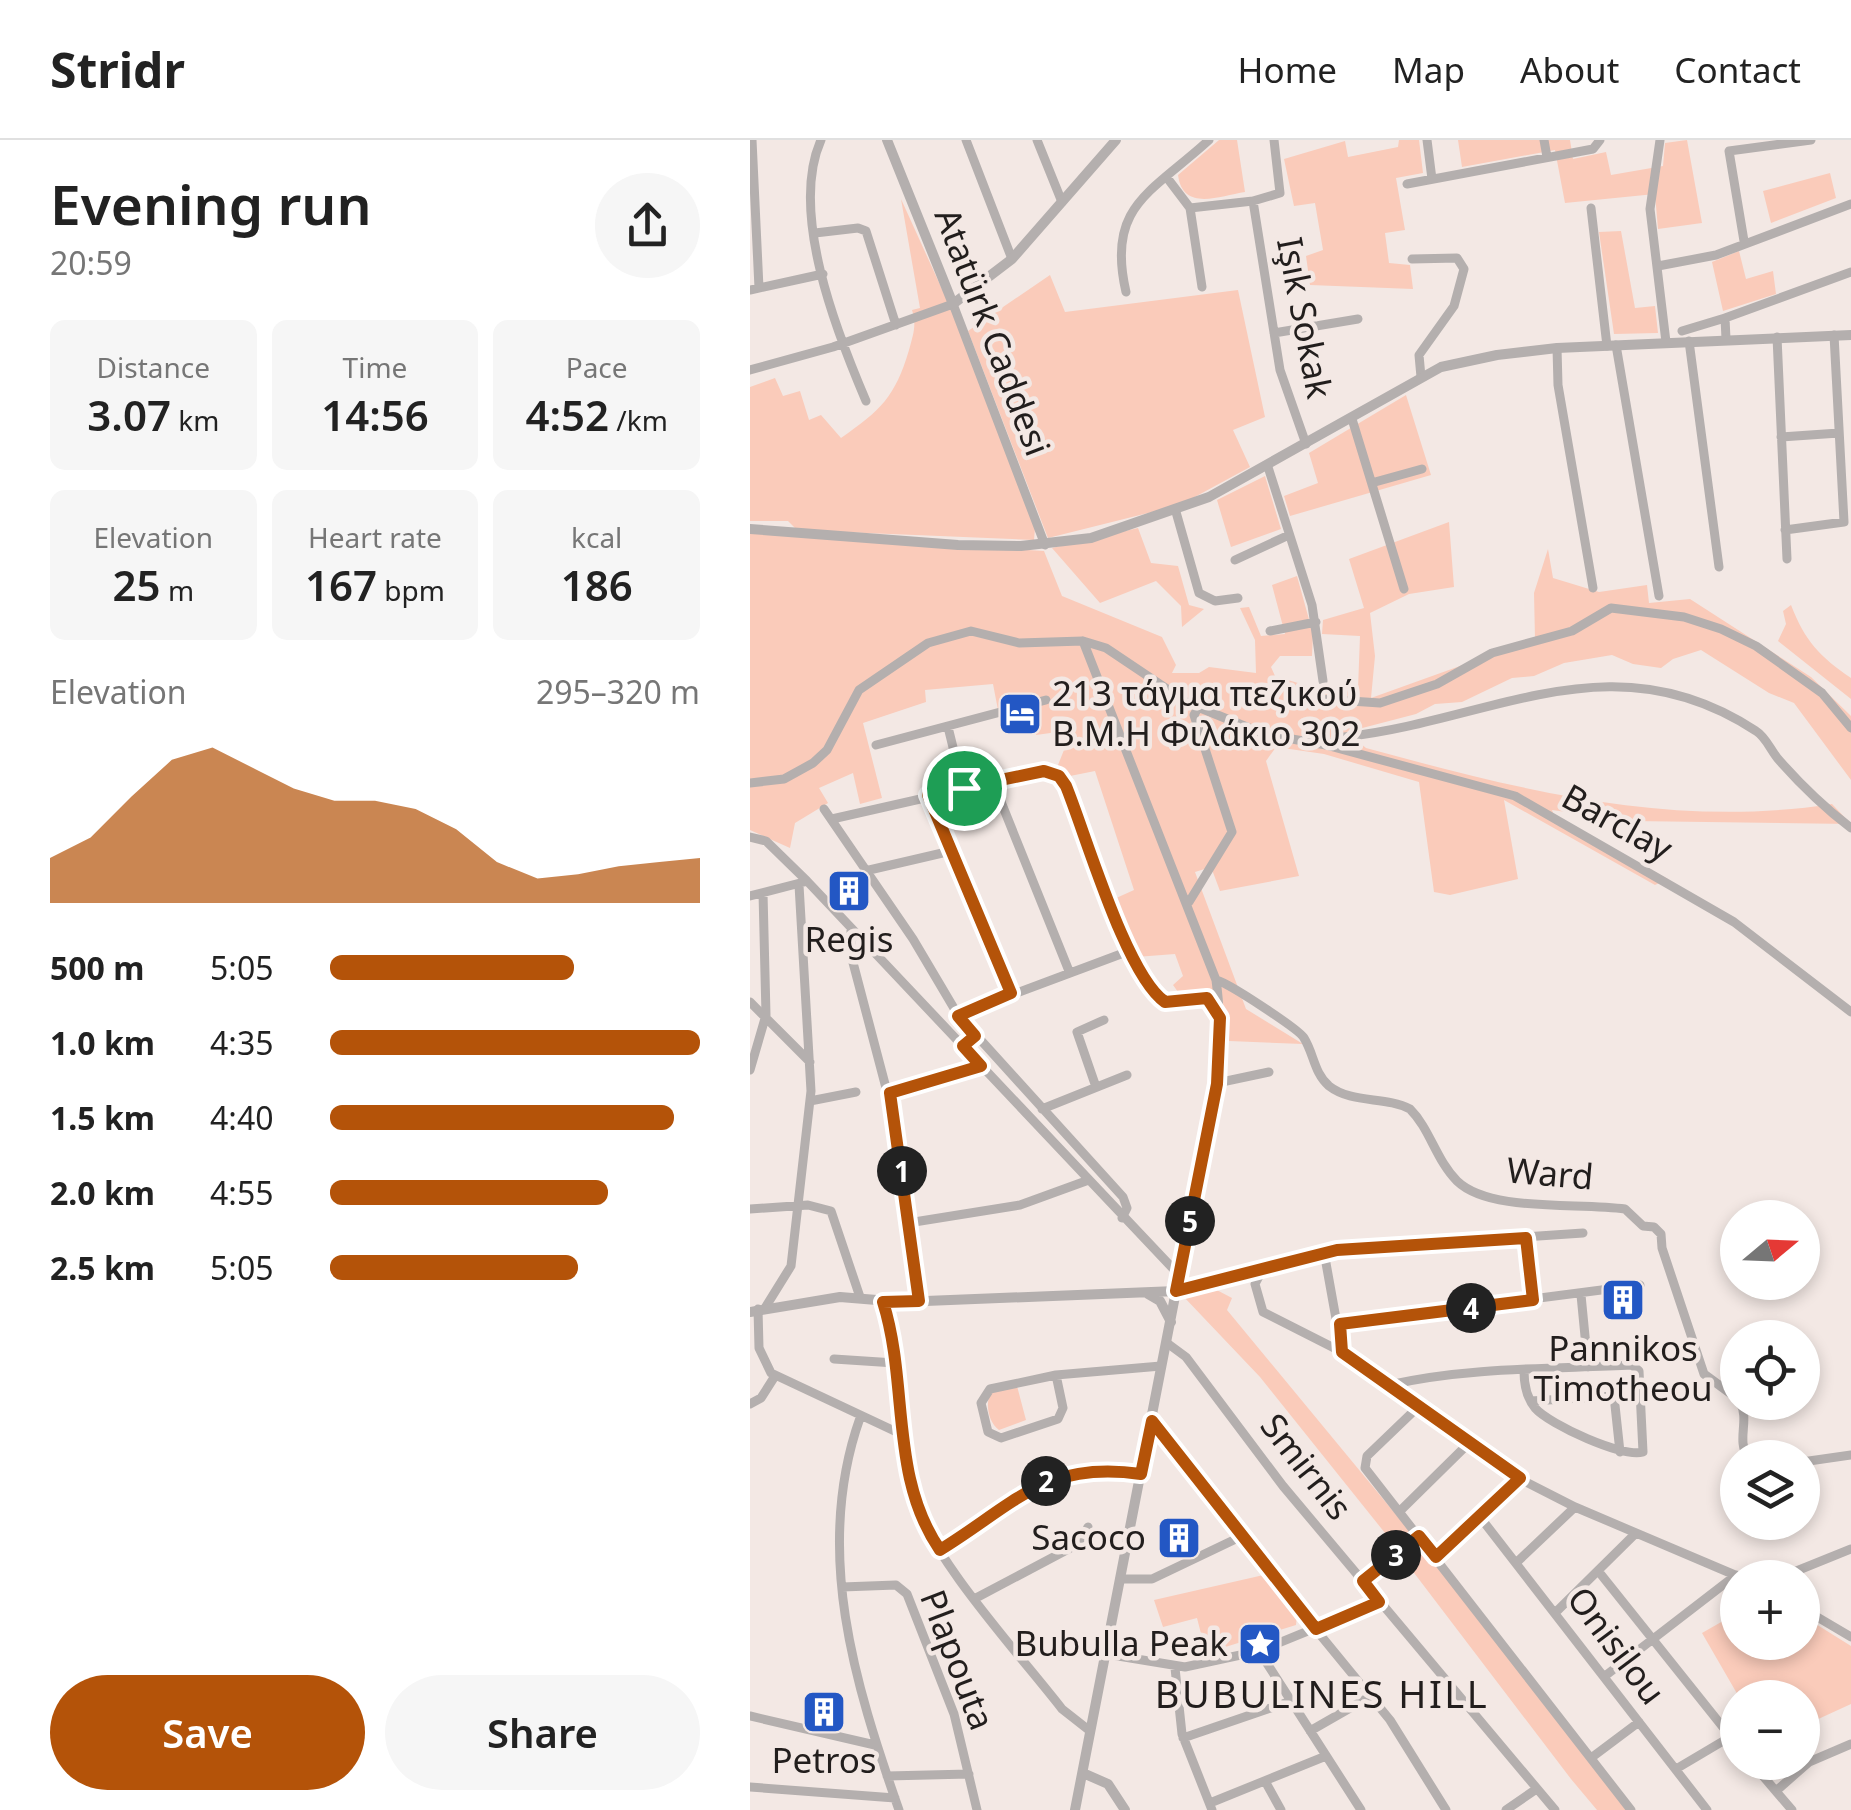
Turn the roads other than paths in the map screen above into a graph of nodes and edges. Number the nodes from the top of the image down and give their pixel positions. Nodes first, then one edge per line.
1 (752, 140) edge
2 (821, 140) edge
3 (887, 140) edge
4 (966, 140) edge
5 (1038, 140) edge
6 (1209, 140) edge
7 (1274, 140) edge
8 (1426, 140) edge
9 (1544, 140) edge
10 (1660, 140) edge
11 (1811, 140) edge
12 (1111, 142) edge
13 (1600, 143) edge
14 (1547, 157) junction
15 (1168, 178) junction
16 (1432, 179) junction
17 (1407, 184) dead end
18 (752, 198) edge
19 (1062, 202) junction
20 (1253, 202) junction
21 (1851, 204) edge
22 (1190, 208) junction
23 (1591, 208) dead end
24 (816, 233) junction
25 (1744, 241) junction
26 (1412, 258) dead end
27 (1012, 259) junction
28 (1658, 266) junction
29 (1851, 272) edge
30 (823, 274) junction
31 (1202, 287) dead end
32 (755, 289) edge
33 (1126, 292) dead end
34 (953, 304) junction
35 (1724, 318) junction
36 (1358, 319) dead end
37 (896, 325) junction
38 (1274, 333) junction
39 (1834, 335) junction
40 (1851, 335) edge
41 (1686, 336) junction
42 (1777, 337) junction
43 (1726, 338) junction
44 (1666, 342) junction
45 (842, 344) junction
46 (1612, 345) junction
47 (1557, 348) junction
48 (750, 370) edge
49 (1421, 377) junction
50 (866, 402) dead end
51 (1352, 419) junction
52 (1839, 433) junction
53 (1781, 437) junction
54 (1306, 444) junction
55 (1268, 467) junction
56 (1422, 469) dead end
57 (1375, 482) junction
58 (1176, 512) junction
59 (750, 529) edge
60 (1785, 530) junction
61 (1289, 535) junction
62 (1045, 545) junction
63 (1787, 559) dead end
64 (1235, 560) dead end
65 (1719, 567) dead end
66 (1404, 588) dead end
67 (1593, 588) dead end
68 (1659, 596) dead end
69 (1238, 598) dead end
70 (1316, 622) junction
71 (1270, 631) dead end
72 (1083, 640) junction
73 (1323, 682) dead end
74 (1306, 698) dead end
75 (1046, 700) dead end
76 (1198, 708) junction
77 (948, 727) junction
78 (1851, 728) edge
79 (876, 745) dead end
80 (1326, 746) junction
81 (750, 782) edge
82 (993, 782) junction
83 (964, 788) junction
84 (928, 795) junction
85 (824, 808) dead end
86 (832, 819) junction
87 (1851, 828) edge
88 (750, 837) edge
89 (951, 851) junction
90 (865, 871) junction
91 (803, 883) junction
92 (764, 894) junction
93 (750, 896) edge
94 (1189, 902) junction
95 (852, 930) junction
96 (1129, 951) junction
97 (1069, 971) junction
98 (1216, 980) junction
99 (1011, 993) junction
100 (750, 1002) edge
101 (1851, 1012) edge
102 (766, 1015) junction
103 (958, 1016) junction
104 (1220, 1018) junction
105 (1104, 1020) dead end
106 (975, 1036) junction
107 (963, 1046) junction
108 (812, 1064) junction
109 (981, 1066) junction
110 (750, 1070) edge
111 (1270, 1072) dead end
112 (1126, 1075) dead end
113 (1217, 1084) junction
114 (1096, 1087) junction
115 (856, 1092) dead end
116 (890, 1093) junction
117 (810, 1101) junction
118 (1042, 1109) junction
119 (1078, 1148) junction
120 (1070, 1162) junction
121 (1086, 1181) junction
122 (798, 1208) junction
123 (750, 1209) edge
124 (1122, 1218) junction
125 (908, 1223) junction
126 (1583, 1233) dead end
127 (1526, 1238) junction
128 (1324, 1252) junction
129 (1264, 1267) junction
130 (1238, 1274) junction
131 (1180, 1276) junction
132 (1640, 1285) dead end
133 (1256, 1288) junction
134 (1176, 1291) junction
135 (1145, 1292) junction
136 (1581, 1295) junction
137 (860, 1297) junction
138 (1533, 1300) junction
139 (919, 1301) junction
140 (883, 1302) junction
141 (758, 1310) edge
142 (1171, 1323) junction
143 (1340, 1324) junction
144 (1167, 1343) junction
145 (1342, 1352) junction
146 (834, 1359) dead end
147 (895, 1364) junction
148 (1162, 1366) junction
149 (1588, 1367) junction
150 (1524, 1370) junction
151 (1056, 1375) junction
152 (776, 1376) junction
153 (1389, 1385) junction
154 (1720, 1386) edge
155 (1530, 1402) junction
156 (750, 1405) edge
157 (1418, 1408) junction
158 (860, 1418) junction
159 (1152, 1421) junction
160 (903, 1435) junction
161 (1468, 1444) junction
162 (1620, 1452) junction
163 (1851, 1456) edge
164 (1820, 1460) edge
165 (1141, 1474) junction
166 (1520, 1478) junction
167 (1575, 1507) junction
168 (1400, 1511) junction
169 (1480, 1517) junction
170 (1088, 1527) dead end
171 (1636, 1533) junction
172 (1419, 1536) junction
173 (1240, 1537) junction
174 (1851, 1549) edge
175 (940, 1550) junction
176 (1436, 1557) junction
177 (1820, 1561) edge
178 (1516, 1562) junction
179 (1720, 1568) edge
180 (1599, 1572) junction
181 (1120, 1579) junction
182 (1363, 1581) junction
183 (842, 1587) junction
184 (1720, 1590) edge
185 (976, 1598) junction
186 (1379, 1602) junction
187 (1556, 1612) junction
188 (1820, 1619) edge
189 (1316, 1629) junction
190 (1851, 1637) edge
191 (1653, 1639) junction
192 (1259, 1650) junction
193 (1106, 1654) junction
194 (1174, 1668) junction
195 (1606, 1676) junction
196 (1370, 1696) junction
197 (1290, 1701) junction
198 (750, 1716) edge
199 (1640, 1722) junction
200 (1720, 1724) edge
201 (1310, 1730) junction
202 (1090, 1731) junction
203 (1184, 1738) junction
204 (1720, 1743) edge
205 (875, 1744) junction
206 (1851, 1744) edge
207 (1326, 1756) junction
208 (1591, 1758) junction
209 (1676, 1769) junction
210 (1082, 1773) junction
211 (969, 1774) junction
212 (887, 1776) junction
213 (1767, 1780) edge
214 (1265, 1781) junction
215 (750, 1787) edge
216 (1536, 1790) junction
217 (1776, 1791) junction
218 (895, 1798) junction
219 (1211, 1807) edge
220 (899, 1810) edge
221 (977, 1810) edge
222 (1075, 1810) edge
223 (1126, 1810) edge
224 (1281, 1810) edge
225 (1360, 1810) edge
226 (1446, 1810) edge
227 (1506, 1810) edge
228 (1555, 1810) edge
229 (1632, 1810) edge
230 (1707, 1810) edge
231 (1792, 1810) edge

1 - 18 street
2 - 24 street
3 - 34 street, Atatürk Caddesi
4 - 27 street
5 - 19 street
6 - 15 street
7 - 20 street
8 - 16 street
9 - 14 street
10 - 28 street
11 - 25 street
12 - 19 street
13 - 14 street
14 - 16 street
15 - 22 street
15 - 33 street
16 - 17 street
18 - 32 street
19 - 27 street
20 - 22 street
20 - 38 street, Işık Sokak
21 - 25 street
22 - 31 street
23 - 46 street
24 - 30 street
24 - 37 street
25 - 28 street
26 - 49 street
27 - 34 street
28 - 44 street
29 - 35 street
30 - 32 street
30 - 45 street
34 - 37 street
34 - 62 street, Atatürk Caddesi
35 - 41 street
35 - 43 street
36 - 38 street
37 - 45 street
38 - 54 street, Işık Sokak
39 - 40 street
39 - 42 street
39 - 52 street
41 - 43 street
41 - 44 street
41 - 65 street
42 - 43 street
42 - 53 street
44 - 46 street
45 - 48 street
45 - 50 street
46 - 47 street
46 - 68 street
47 - 49 street
47 - 67 street
49 - 51 street
51 - 54 street
51 - 57 street
52 - 53 street
52 - 60 street
53 - 60 street
54 - 55 street
55 - 58 street
55 - 61 street
56 - 57 street
57 - 66 street
58 - 62 street
58 - 69 street
59 - 62 street
60 - 63 street
61 - 64 street
61 - 70 street
70 - 71 street
70 - 73 street
72 - 76 street, Barclay
72 - 81 street
72 - 94 street
74 - 78 street
75 - 77 street
76 - 80 street, Barclay
76 - 94 street
77 - 79 street
77 - 83 street
80 - 87 street
80 - 101 street, Barclay
82 - 83 street
82 - 96 street
82 - 97 street
83 - 84 street
84 - 86 street
84 - 89 street
85 - 86 street
86 - 90 street
88 - 91 street
89 - 90 street
89 - 99 street
90 - 103 street
91 - 92 street
91 - 95 street
91 - 108 street
92 - 93 street
92 - 102 street
94 - 98 street
95 - 107 street
95 - 116 street
96 - 97 street
96 - 104 street
97 - 99 street
98 - 104 street
98 - 154 street, Ward
99 - 103 street
100 - 102 street
102 - 108 street
102 - 110 street
103 - 106 street
104 - 113 street
105 - 114 street
106 - 107 street
106 - 118 street
107 - 109 street
108 - 117 street
109 - 116 street
109 - 120 street
111 - 113 street
112 - 114 street
113 - 131 street
114 - 118 street
115 - 117 street
116 - 125 street
117 - 122 street
118 - 119 street
119 - 120 street
119 - 124 street
120 - 121 street
121 - 124 street
121 - 125 street
122 - 123 street
122 - 137 street
122 - 141 street
124 - 131 street
125 - 139 street
126 - 127 street
127 - 128 street
127 - 138 street
128 - 129 street
128 - 143 street
129 - 130 street
129 - 133 street
130 - 133 street
130 - 134 street
131 - 134 street
132 - 136 street
133 - 145 street
134 - 135 street
134 - 142 street
135 - 139 street
135 - 142 street
136 - 138 street
136 - 149 street
137 - 140 street
137 - 141 street
138 - 143 street
139 - 140 street
140 - 147 street
141 - 152 street
142 - 144 street
143 - 145 street
144 - 148 street
144 - 182 street, Smirnis
145 - 153 street
146 - 147 street
147 - 160 street
148 - 151 street
148 - 159 street
149 - 150 street
149 - 162 street
150 - 153 street
150 - 155 street
151 - 151 street
152 - 156 street
152 - 158 street
153 - 157 street
155 - 162 street
155 - 162 street
157 - 161 street
157 - 168 street
158 - 160 street
158 - 183 street
159 - 165 street
159 - 173 street
160 - 175 street
161 - 166 street
161 - 168 street
163 - 164 street
165 - 175 street
165 - 181 street
166 - 167 street
166 - 169 street
167 - 171 street
167 - 178 street
168 - 172 street
169 - 176 street
169 - 178 street, Onisilou
170 - 185 street
171 - 179 street
171 - 180 street
172 - 176 street
172 - 182 street
173 - 181 street
173 - 189 street
174 - 177 street
175 - 185 street
176 - 208 street
178 - 187 street, Onisilou
180 - 187 street
180 - 191 street
181 - 193 street
182 - 186 street, Smirnis
183 - 205 street
183 - 211 street, Plapouta
184 - 191 street
185 - 202 street
186 - 189 street
186 - 216 street, Smirnis
187 - 195 street, Onisilou
188 - 190 street
189 - 192 street
189 - 196 street
191 - 195 street
191 - 200 street
192 - 194 street
192 - 197 street
193 - 194 street
193 - 202 street
194 - 203 street
195 - 199 street, Onisilou
196 - 201 street
196 - 226 street
197 - 201 street
197 - 203 street
198 - 205 street
199 - 208 street
199 - 209 street, Onisilou
201 - 207 street
202 - 210 street
203 - 219 street
204 - 209 street
205 - 212 street
206 - 217 street
207 - 214 street
207 - 225 street
208 - 229 street
209 - 230 street, Onisilou
210 - 222 street
210 - 223 street
211 - 212 street
211 - 221 street, Plapouta
212 - 218 street
213 - 217 street
214 - 219 street
214 - 224 street
215 - 218 street
216 - 227 street
216 - 228 street, Smirnis
217 - 231 street
218 - 220 street

